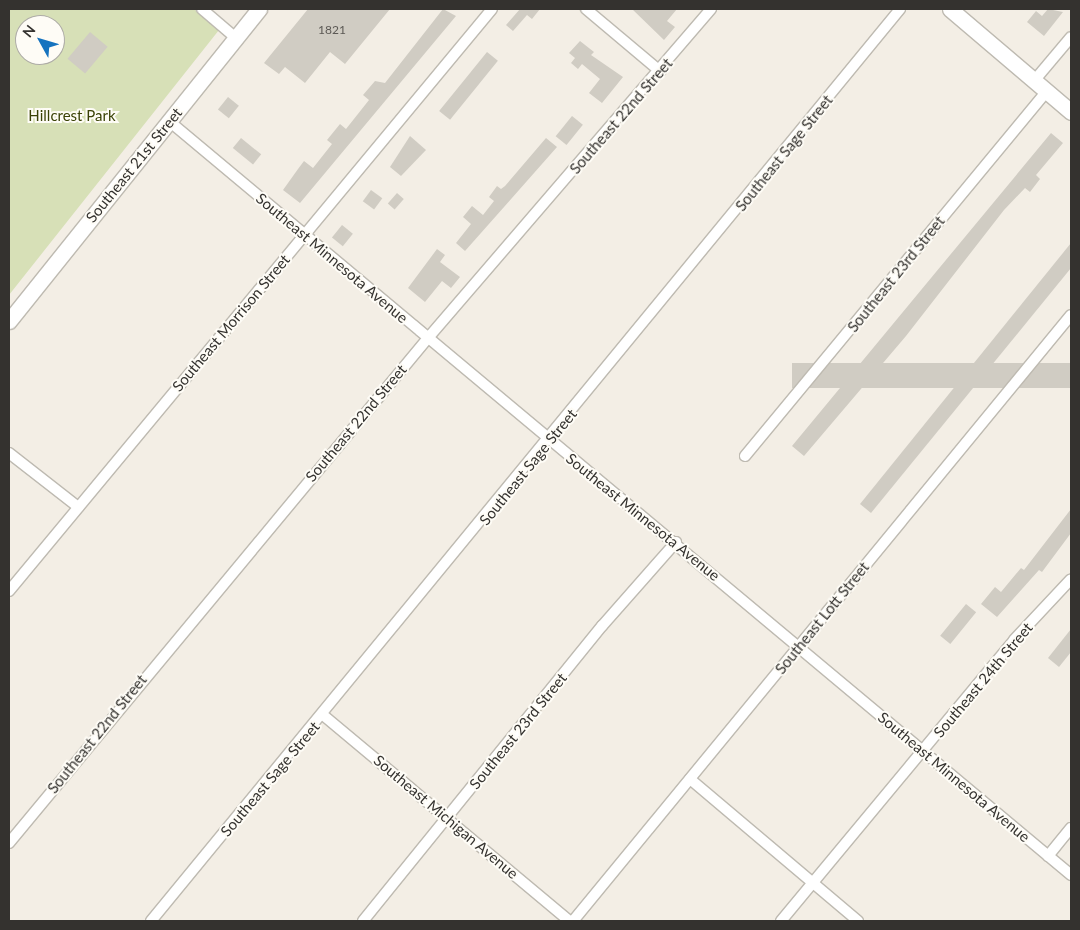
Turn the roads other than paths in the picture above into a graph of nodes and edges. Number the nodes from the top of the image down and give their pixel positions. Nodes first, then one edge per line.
1 (202, 9) edge
2 (259, 9) edge
3 (492, 9) edge
4 (586, 9) edge
5 (711, 9) edge
6 (900, 9) edge
7 (950, 9) edge
8 (1071, 37) edge
9 (236, 38) junction
10 (660, 71) junction
11 (1034, 81) junction
12 (1047, 91) junction
13 (1071, 112) edge
14 (168, 121) junction
15 (304, 234) junction
16 (1071, 315) edge
17 (9, 321) edge
18 (428, 338) junction
19 (550, 440) junction
20 (9, 453) edge
21 (744, 456) dead end
22 (78, 507) junction
23 (676, 542) junction
24 (1071, 579) edge
25 (9, 591) edge
26 (798, 647) junction
27 (323, 715) junction
28 (922, 752) junction
29 (690, 779) junction
30 (448, 818) junction
31 (1071, 828) edge
32 (9, 843) edge
33 (1048, 856) junction
34 (1071, 875) edge
35 (813, 883) junction
36 (152, 921) edge
37 (362, 921) edge
38 (569, 921) edge
39 (573, 921) edge
40 (781, 921) edge
41 (858, 921) edge

1 - 9 street
2 - 9 main road, Southeast 21st Street
3 - 15 street, Southeast Morrison Street
4 - 10 street
5 - 10 street, Southeast 22nd Street
6 - 19 street, Southeast Sage Street
7 - 11 main road
8 - 11 street
9 - 14 main road, Southeast 21st Street
10 - 18 street, Southeast 22nd Street
11 - 12 main road
12 - 13 main road
12 - 21 street, Southeast 23rd Street
14 - 15 street, Southeast Minnesota Avenue
14 - 17 main road, Southeast 21st Street
15 - 18 street, Southeast Minnesota Avenue
15 - 22 street, Southeast Morrison Street
16 - 26 street, Southeast Lott Street
18 - 19 street, Southeast Minnesota Avenue
18 - 32 street, Southeast 22nd Street
19 - 23 street, Southeast Minnesota Avenue
19 - 27 street, Southeast Sage Street
20 - 22 street
22 - 25 street, Southeast Morrison Street
23 - 26 street, Southeast Minnesota Avenue
23 - 30 street, Southeast 23rd Street
24 - 28 street, Southeast 24th Street
26 - 28 street, Southeast Minnesota Avenue
26 - 29 street, Southeast Lott Street
27 - 30 street, Southeast Michigan Avenue
27 - 36 street, Southeast Sage Street
28 - 33 street, Southeast Minnesota Avenue
28 - 35 street, Southeast 24th Street
29 - 35 street
29 - 39 street, Southeast Lott Street
30 - 37 street, Southeast 23rd Street
30 - 38 street, Southeast Michigan Avenue
31 - 33 street
33 - 34 street, Southeast Minnesota Avenue
35 - 40 street, Southeast 24th Street
35 - 41 street

